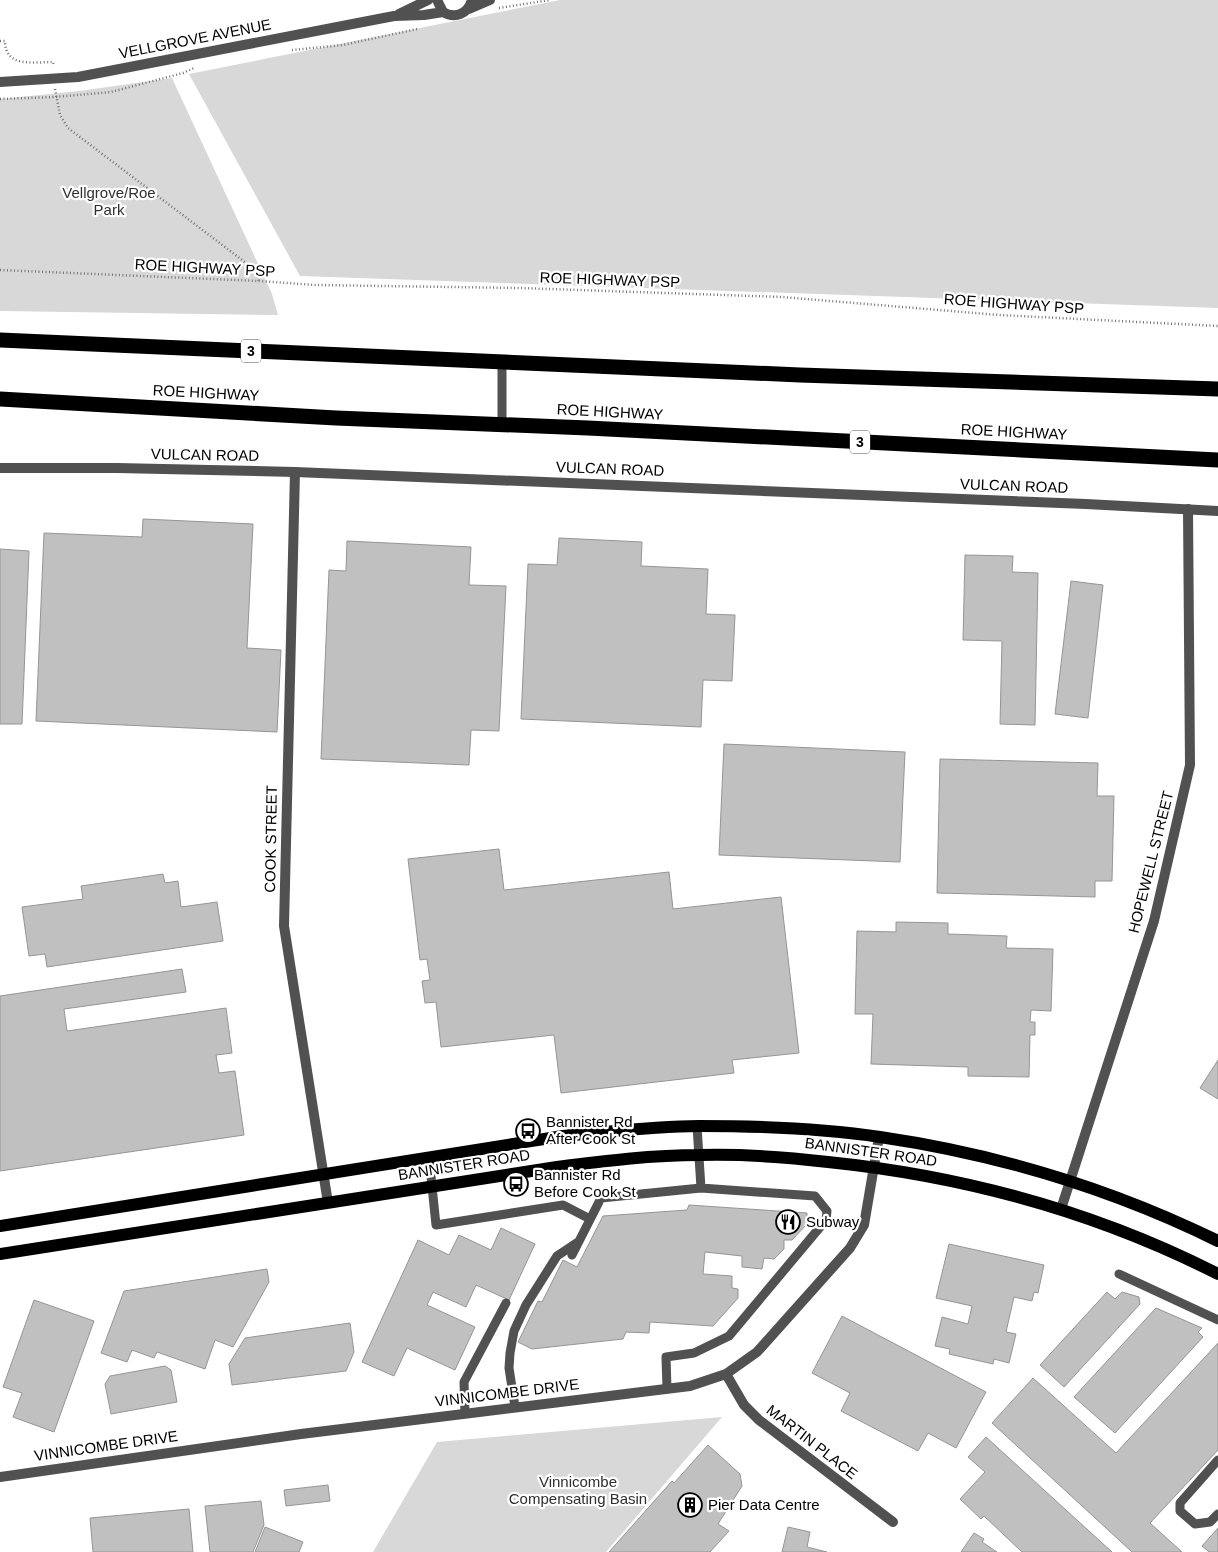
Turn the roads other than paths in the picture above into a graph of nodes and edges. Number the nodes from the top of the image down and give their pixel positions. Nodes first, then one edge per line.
1 (428, 0) edge
2 (437, 0) edge
3 (470, 4) edge
4 (491, 5) edge
5 (443, 12) junction
6 (394, 16) junction
7 (0, 82) edge
8 (0, 340) edge
9 (502, 361) junction
10 (1218, 389) edge
11 (0, 399) edge
12 (502, 425) junction
13 (1218, 460) edge
14 (0, 468) edge
15 (295, 472) junction
16 (1188, 509) junction
17 (1218, 511) edge
18 (697, 1126) junction
19 (879, 1137) junction
20 (699, 1155) junction
21 (429, 1157) junction
22 (874, 1167) junction
23 (324, 1174) junction
24 (1071, 1182) junction
25 (431, 1186) junction
26 (700, 1188) junction
27 (328, 1203) junction
28 (1061, 1209) junction
29 (590, 1219) junction
30 (0, 1226) edge
31 (578, 1242) junction
32 (1218, 1242) edge
33 (0, 1254) edge
34 (572, 1255) dead end
35 (1119, 1274) dead end
36 (1218, 1274) edge
37 (506, 1303) dead end
38 (1218, 1320) edge
39 (726, 1374) junction
40 (667, 1389) junction
41 (515, 1407) junction
42 (465, 1413) junction
43 (1218, 1460) edge
44 (0, 1477) edge
45 (1218, 1514) edge
46 (893, 1522) dead end

1 - 6 street, VELLGROVE AVENUE
2 - 5 street
3 - 4 street, VELLGROVE AVENUE
3 - 5 street, VELLGROVE AVENUE
5 - 6 street, VELLGROVE AVENUE
6 - 7 street, VELLGROVE AVENUE
8 - 9 highway, 3
9 - 10 highway, 3
9 - 12 lane
11 - 12 highway, ROE HIGHWAY / 3
12 - 13 highway, ROE HIGHWAY / 3
14 - 15 street, VULCAN ROAD
15 - 16 street, VULCAN ROAD
15 - 23 street, COOK STREET
16 - 17 street, VULCAN ROAD
16 - 24 street, HOPEWELL STREET
18 - 19 main road, BANNISTER ROAD
18 - 20 lane
18 - 21 main road, BANNISTER ROAD
19 - 22 street, VINNICOMBE DRIVE
19 - 24 main road, BANNISTER ROAD
20 - 22 main road, BANNISTER ROAD
20 - 25 main road, BANNISTER ROAD
20 - 26 lane
21 - 23 main road, BANNISTER ROAD
21 - 25 lane
22 - 28 main road, BANNISTER ROAD
22 - 39 street, VINNICOMBE DRIVE
23 - 27 street, COOK STREET
23 - 30 main road, BANNISTER ROAD
24 - 28 street, HOPEWELL STREET
24 - 32 main road, BANNISTER ROAD
25 - 27 main road, BANNISTER ROAD
25 - 29 lane
26 - 29 lane
26 - 40 lane
27 - 33 main road, BANNISTER ROAD
28 - 36 main road, BANNISTER ROAD
29 - 31 lane
31 - 34 lane
31 - 41 lane
35 - 38 lane
37 - 42 lane
39 - 40 street, VINNICOMBE DRIVE
39 - 46 street, MARTIN PLACE
40 - 41 street, VINNICOMBE DRIVE
41 - 42 street, VINNICOMBE DRIVE
42 - 44 street, VINNICOMBE DRIVE
43 - 45 lane

